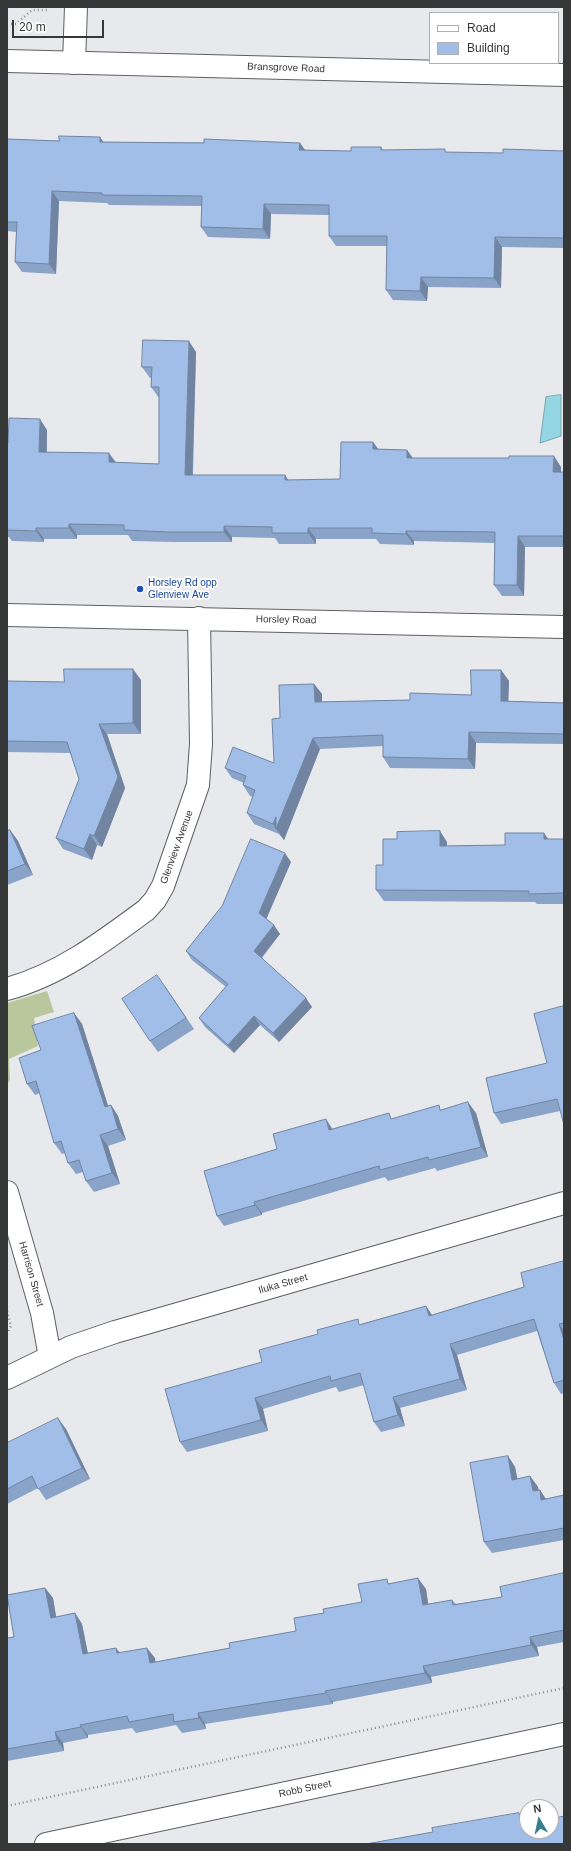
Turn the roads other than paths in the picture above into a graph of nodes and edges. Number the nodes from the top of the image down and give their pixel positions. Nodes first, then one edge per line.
1 (76, 7) edge
2 (7, 61) edge
3 (74, 62) junction
4 (564, 76) edge
5 (7, 615) edge
6 (199, 618) junction
7 (564, 627) edge
8 (7, 989) edge
9 (7, 1192) edge
10 (564, 1203) edge
11 (50, 1357) junction
12 (7, 1378) edge
13 (564, 1734) edge
14 (46, 1844) edge

1 - 3 street
2 - 3 street, Bransgrove Road
3 - 4 street, Bransgrove Road
5 - 6 street, Horsley Road
6 - 7 street, Horsley Road
6 - 8 street, Glenview Avenue
9 - 11 street, Harrison Street
10 - 11 street, Iluka Street
11 - 12 street, Iluka Street
13 - 14 street, Robb Street

